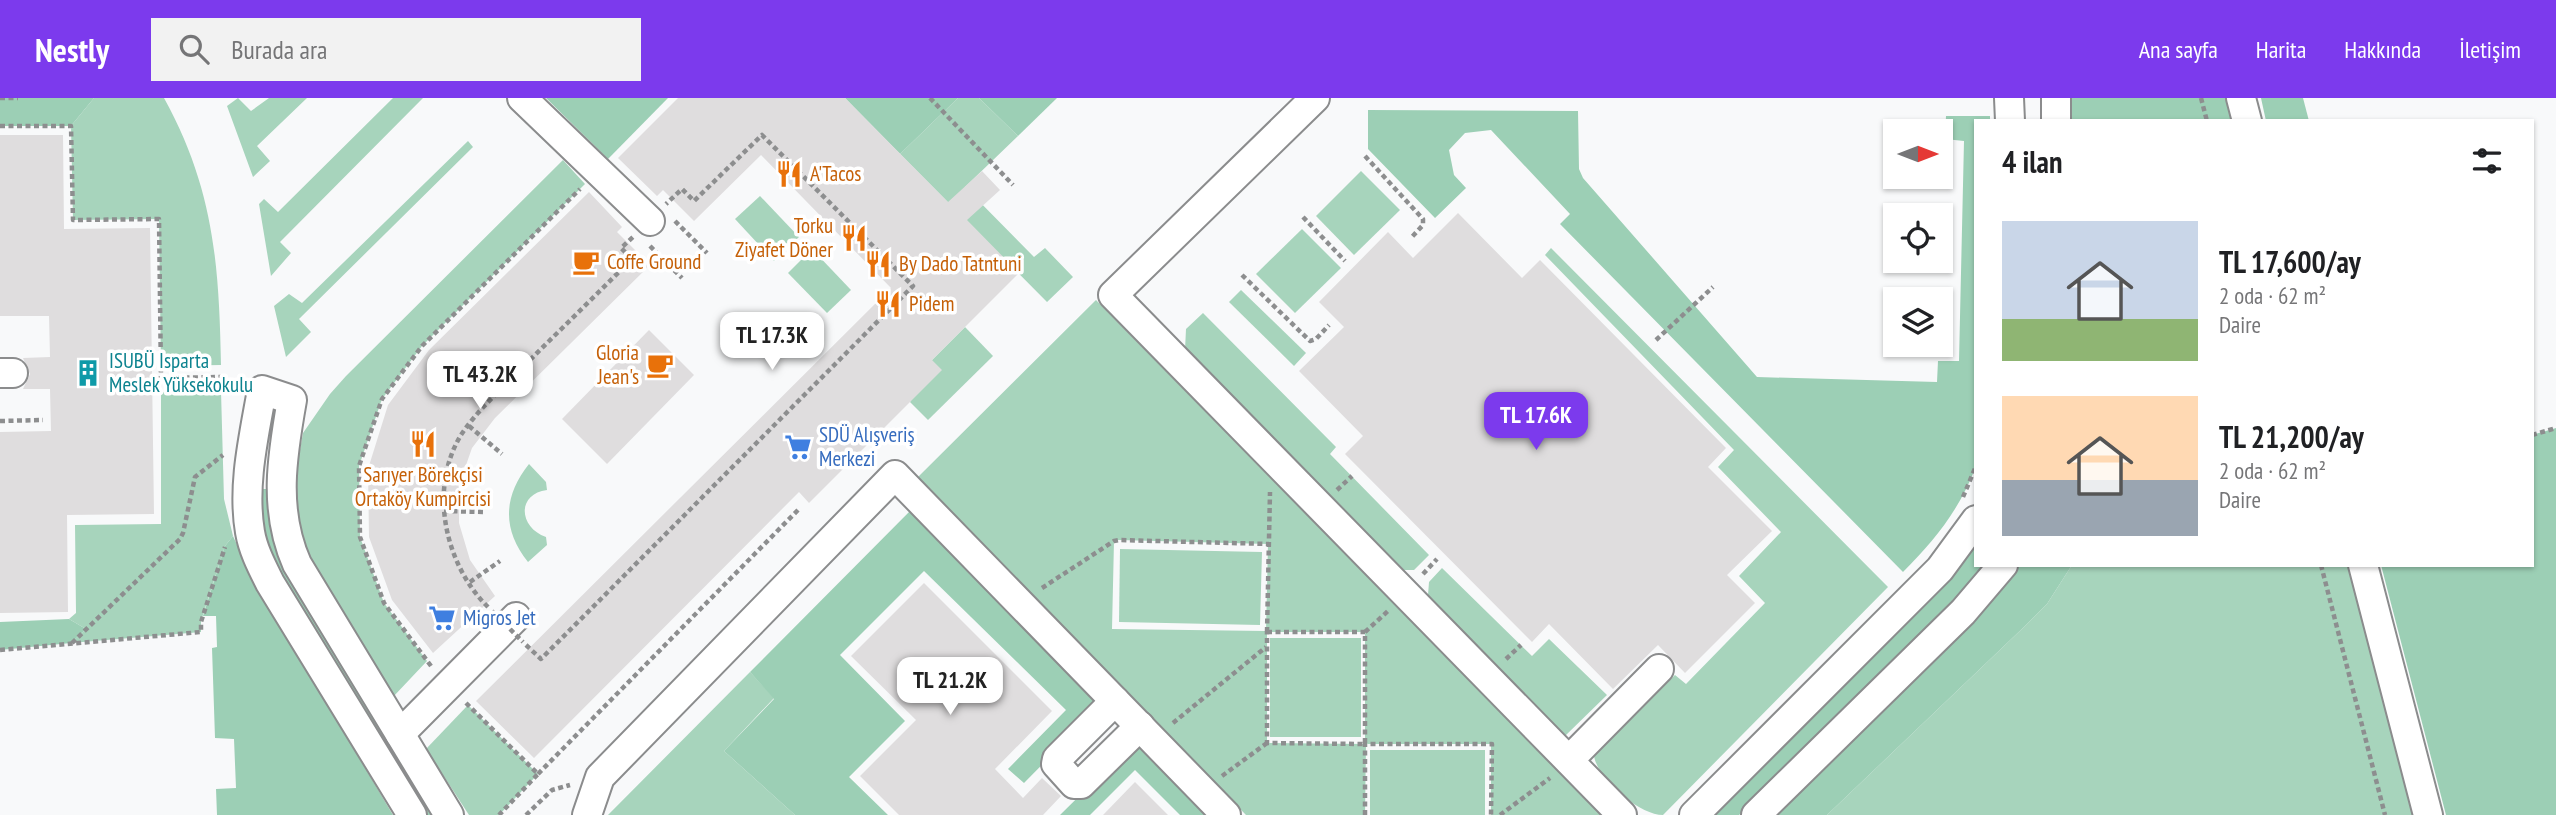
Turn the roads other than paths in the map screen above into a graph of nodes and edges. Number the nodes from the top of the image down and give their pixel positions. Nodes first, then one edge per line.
1 (522, 98) edge
2 (1315, 98) edge
3 (2009, 98) edge
4 (2056, 98) edge
5 (2241, 98) edge
6 (2010, 119) edge
7 (2056, 119) edge
8 (2246, 119) edge
9 (650, 221) road end
10 (1974, 523) edge
11 (2001, 567) edge
12 (2364, 567) edge
13 (511, 623) road end
14 (1660, 669) dead end
15 (1115, 701) junction
16 (1152, 729) junction
17 (400, 734) junction
18 (1563, 766) junction
19 (412, 815) edge
20 (449, 815) edge
21 (587, 815) edge
22 (1226, 815) edge
23 (1622, 815) edge
24 (1694, 815) edge
25 (1756, 815) edge
26 (2428, 815) edge

1 - 9 street
2 - 18 street
3 - 6 street
4 - 7 street
5 - 8 street
10 - 24 street
11 - 25 street
12 - 26 street
13 - 17 street
14 - 18 street
15 - 16 street
15 - 16 street
15 - 21 street
16 - 22 street
17 - 19 street
17 - 20 street
18 - 23 street

